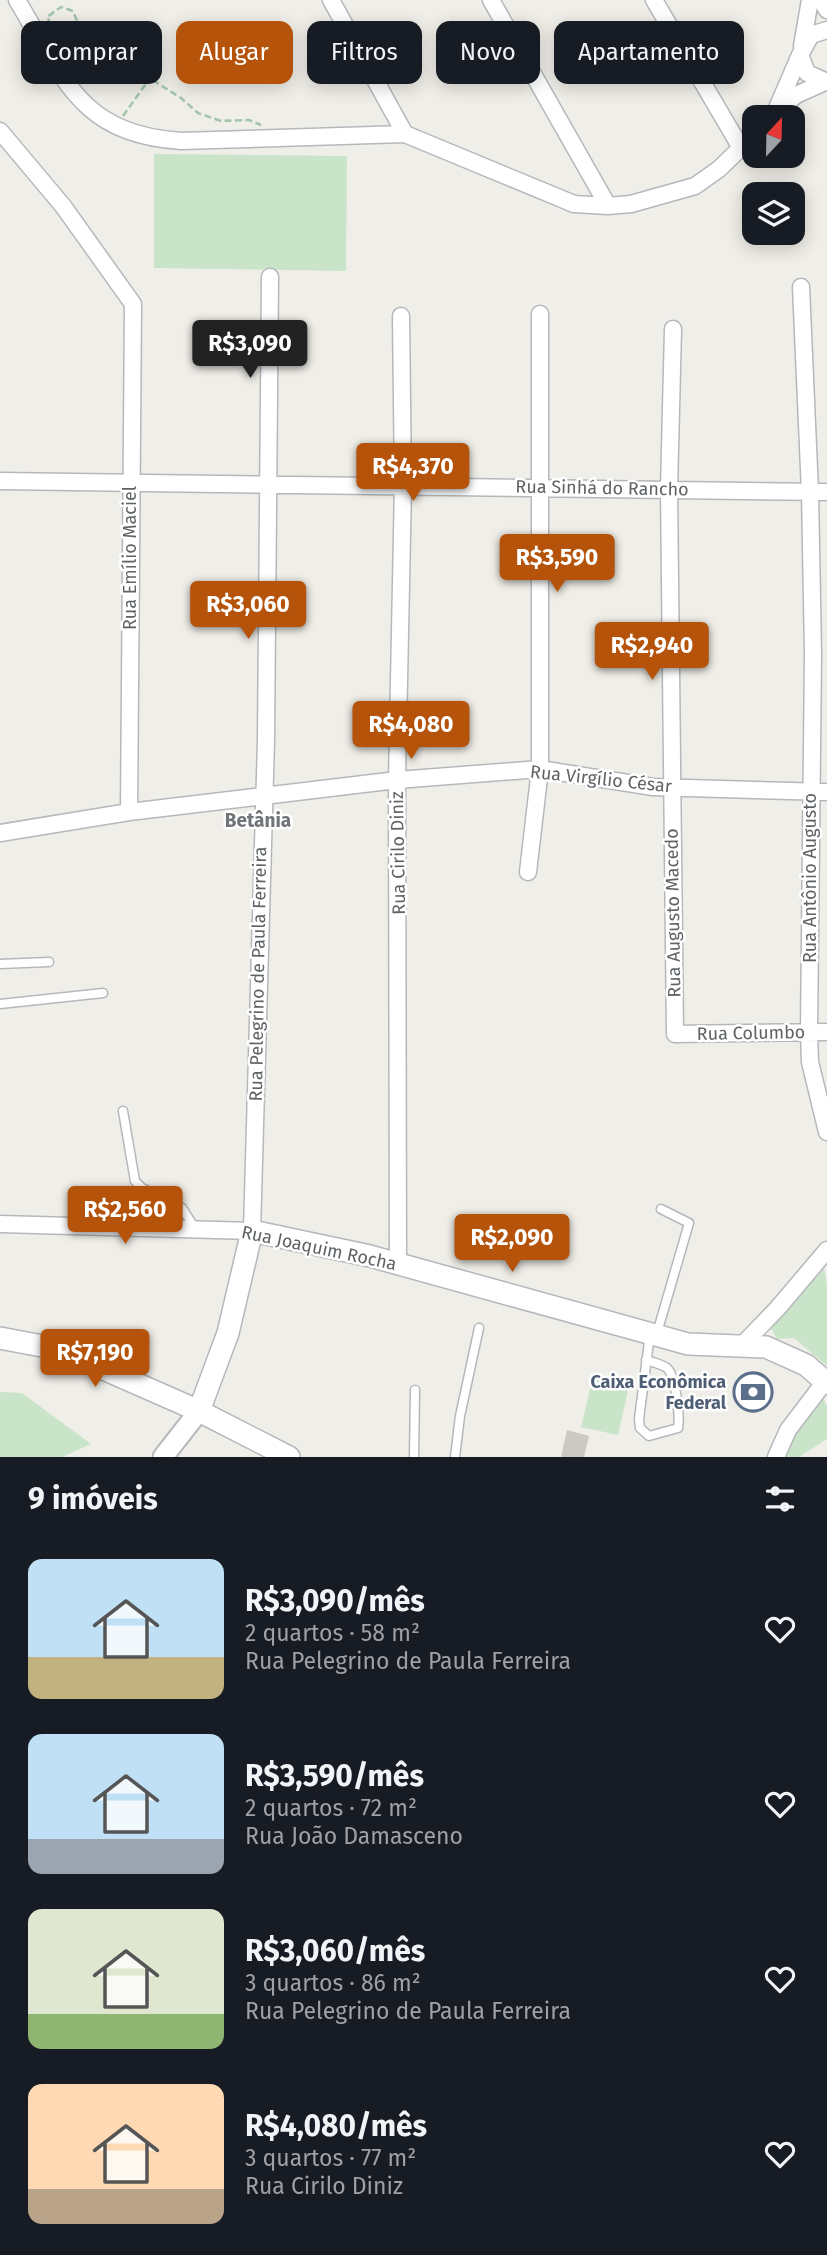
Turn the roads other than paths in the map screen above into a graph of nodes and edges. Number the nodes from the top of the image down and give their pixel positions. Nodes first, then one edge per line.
1 (18, 0) edge
2 (331, 0) edge
3 (491, 0) edge
4 (654, 0) edge
5 (810, 0) edge
6 (821, 0) edge
7 (827, 10) edge
8 (827, 30) edge
9 (801, 51) junction
10 (826, 82) edge
11 (778, 105) edge
12 (785, 105) edge
13 (0, 131) edge
14 (405, 134) junction
15 (741, 148) joint
16 (608, 206) junction
17 (270, 276) dead end
18 (801, 287) dead end
19 (540, 314) dead end
20 (401, 316) dead end
21 (673, 329) dead end
22 (0, 481) edge
23 (130, 482) junction
24 (267, 484) junction
25 (403, 485) junction
26 (538, 486) junction
27 (669, 489) junction
28 (819, 492) edge
29 (820, 654) edge
30 (540, 769) junction
31 (397, 780) junction
32 (671, 788) junction
33 (810, 792) junction
34 (827, 792) edge
35 (262, 799) junction
36 (130, 813) junction
37 (0, 833) edge
38 (528, 872) dead end
39 (49, 962) dead end
40 (0, 964) edge
41 (103, 993) dead end
42 (0, 1004) edge
43 (809, 1031) junction
44 (827, 1032) edge
45 (676, 1034) joint
46 (122, 1111) dead end
47 (827, 1132) edge
48 (661, 1209) dead end
49 (0, 1224) edge
50 (196, 1230) junction
51 (252, 1231) junction
52 (827, 1250) edge
53 (398, 1264) junction
54 (762, 1325) junction
55 (479, 1328) dead end
56 (653, 1335) junction
57 (0, 1338) edge
58 (742, 1345) junction
59 (766, 1347) junction
60 (646, 1360) junction
61 (826, 1382) edge
62 (415, 1390) dead end
63 (199, 1411) junction
64 (163, 1457) edge
65 (289, 1457) edge
66 (414, 1457) edge
67 (455, 1457) edge
68 (776, 1457) edge

1 - 14 street
2 - 14 street
3 - 16 street
4 - 15 street
5 - 9 street
6 - 7 street
8 - 9 street
9 - 10 street
9 - 11 street
10 - 12 street
13 - 23 street, Rua Emílio Maciel
14 - 16 street
15 - 16 street
17 - 24 street, Rua Pelegrino de Paula Ferreira
18 - 28 street, Rua Antônio Augusto
19 - 26 street
20 - 25 street, Rua Cirilo Diniz
21 - 27 street, Rua Augusto Macedo
22 - 23 street, Rua Sinhá do Rancho
23 - 24 street, Rua Sinhá do Rancho
23 - 36 street, Rua Emílio Maciel
24 - 25 street, Rua Sinhá do Rancho
24 - 35 street, Rua Pelegrino de Paula Ferreira
25 - 26 street, Rua Sinhá do Rancho
25 - 31 street, Rua Cirilo Diniz
26 - 27 street, Rua Sinhá do Rancho
26 - 30 street
27 - 28 street, Rua Sinhá do Rancho
27 - 32 street, Rua Augusto Macedo
28 - 29 street, Rua Antônio Augusto
29 - 33 street, Rua Antônio Augusto
30 - 31 street, Rua Virgílio César
30 - 32 street, Rua Virgílio César
30 - 38 street
31 - 35 street, Rua Virgílio César
31 - 53 street, Rua Cirilo Diniz
32 - 33 street, Rua Virgílio César
32 - 45 street, Rua Augusto Macedo
33 - 34 street, Rua Virgílio César
33 - 43 street, Rua Antônio Augusto
35 - 36 street, Rua Virgílio César
35 - 51 street, Rua Pelegrino de Paula Ferreira
36 - 37 street, Rua Virgílio César
39 - 40 lane
41 - 42 lane
43 - 44 street, Rua Columbo
43 - 45 street, Rua Columbo
43 - 47 street, Rua Antônio Augusto
46 - 50 lane
48 - 56 lane
49 - 50 street, Rua Joaquim Rocha
50 - 51 street, Rua Joaquim Rocha
51 - 53 main road, Rua Joaquim Rocha
51 - 63 main road, Rua Pelegrino de Paula Ferreira
52 - 54 street
53 - 56 main road, Rua Joaquim Rocha
54 - 58 street
54 - 59 street
55 - 67 lane
56 - 58 main road, Rua Joaquim Rocha
56 - 60 lane
57 - 63 main road
58 - 59 main road, Rua Joaquim Rocha
59 - 61 main road, Rua Joaquim Rocha
60 - 60 lane
61 - 68 street
62 - 66 lane
63 - 64 street
63 - 65 main road

